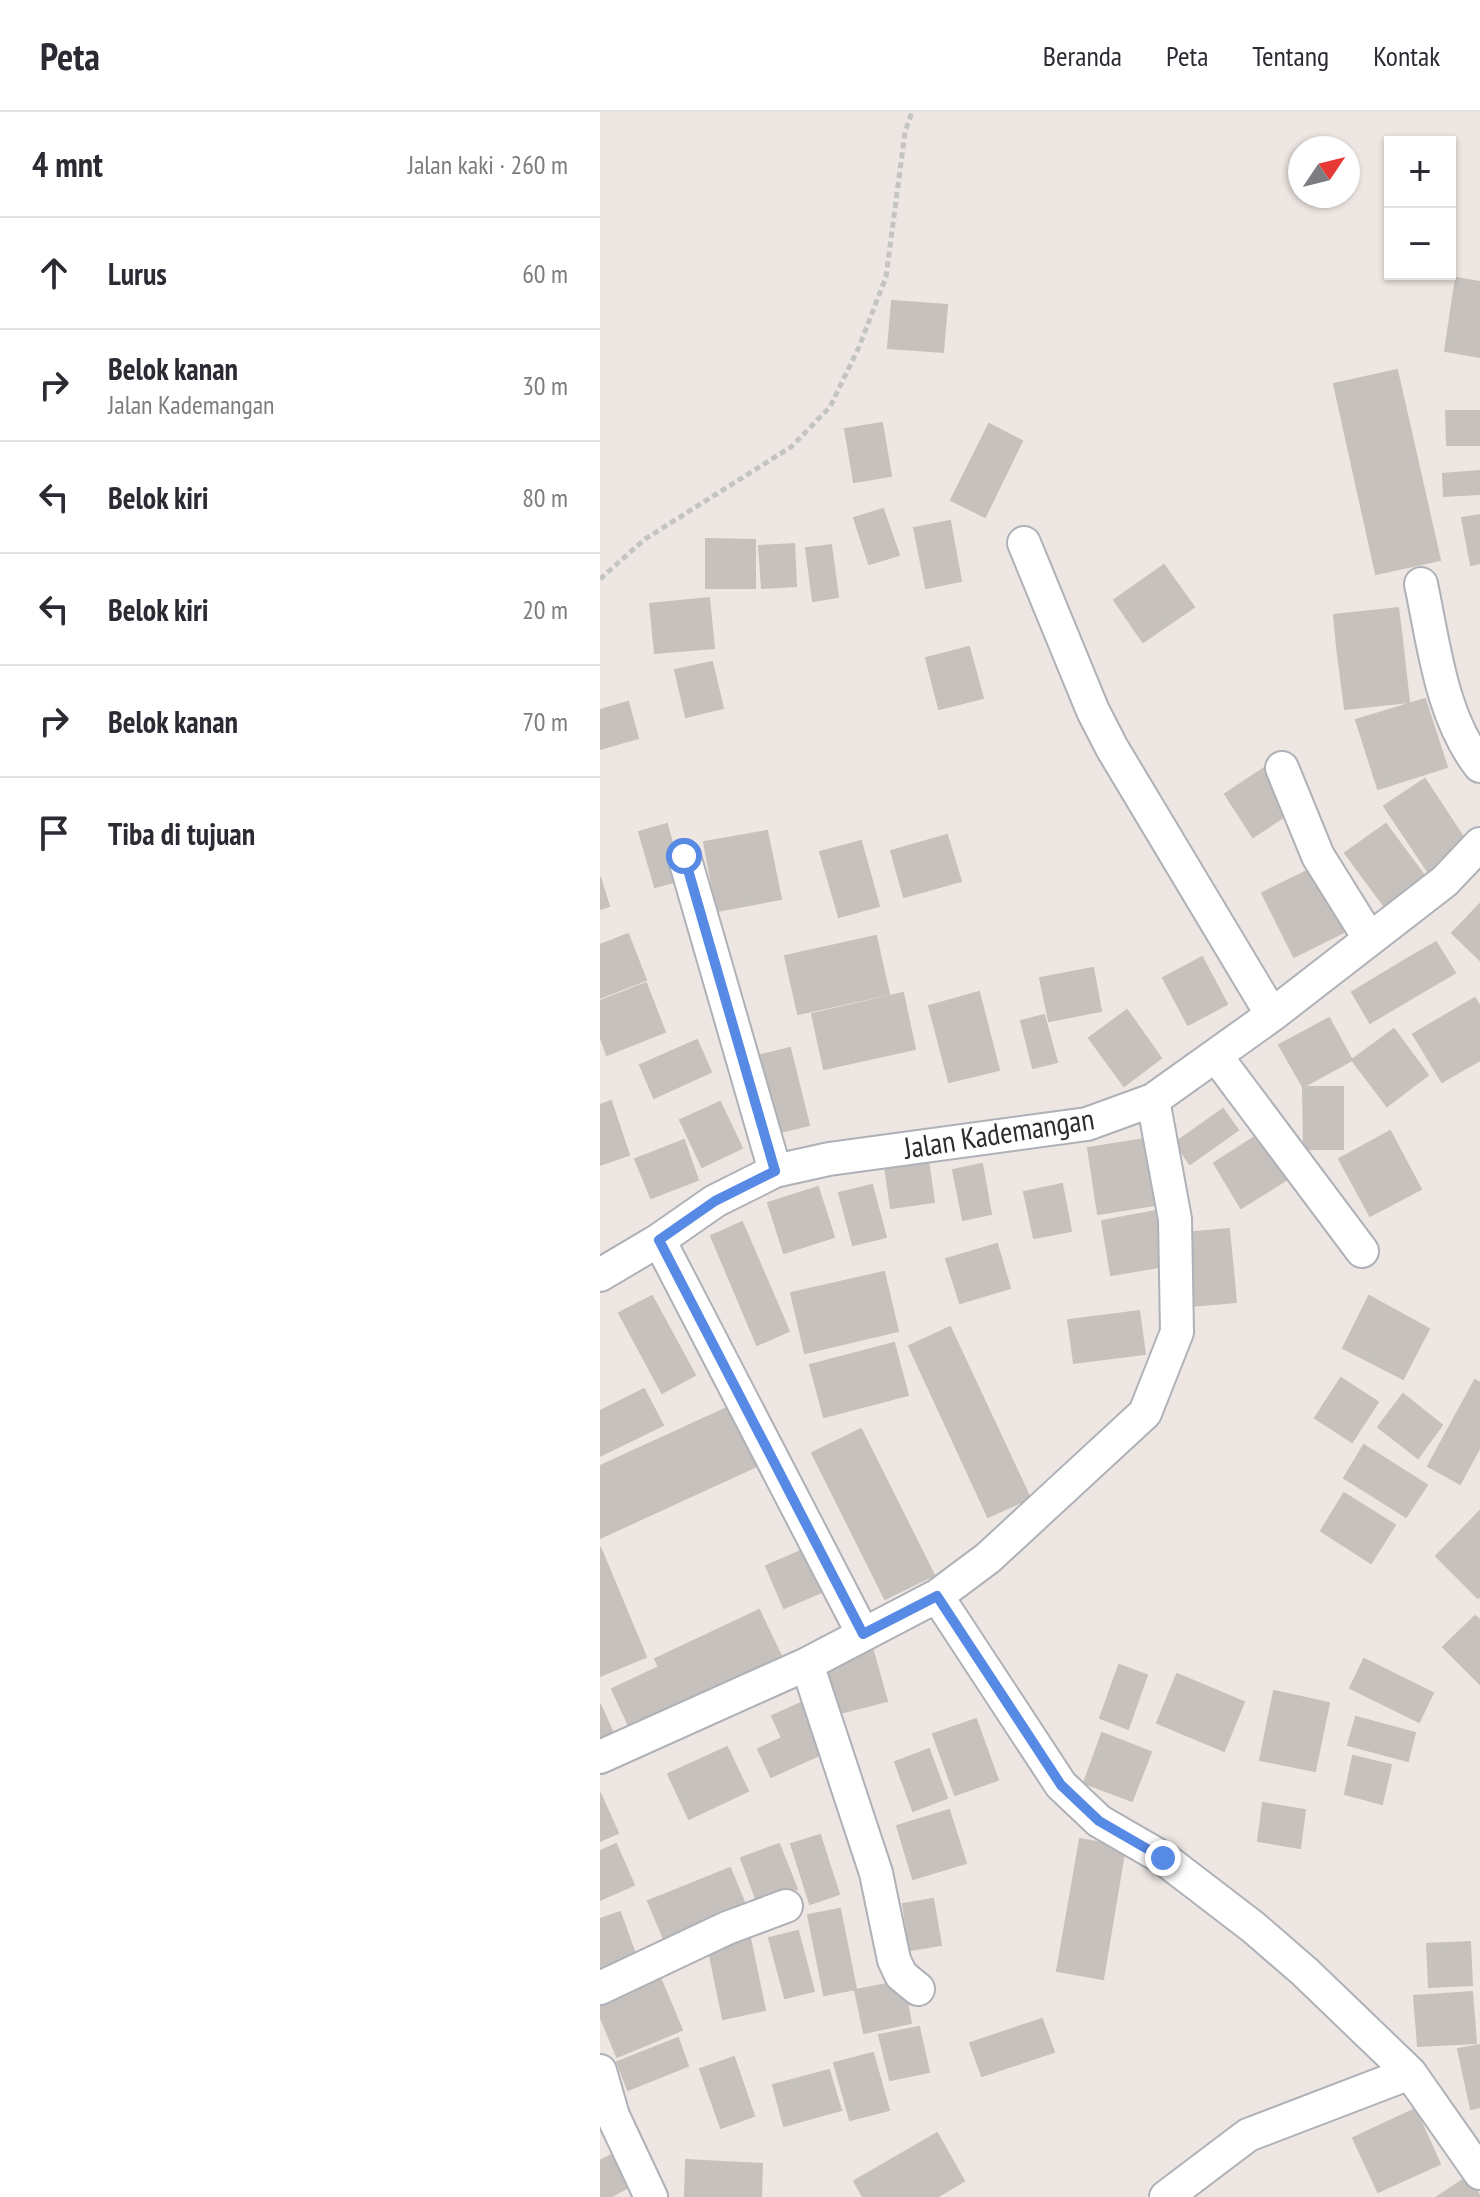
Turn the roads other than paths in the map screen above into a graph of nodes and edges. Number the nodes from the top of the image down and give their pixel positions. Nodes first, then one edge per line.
1 (1024, 543) dead end
2 (1421, 584) dead end
3 (1480, 766) edge
4 (1282, 768) dead end
5 (1480, 844) edge
6 (684, 856) dead end
7 (1369, 938) junction
8 (1272, 1015) junction
9 (1216, 1056) junction
10 (1153, 1100) junction
11 (775, 1171) junction
12 (659, 1240) junction
13 (1362, 1251) dead end
14 (600, 1275) edge
15 (937, 1596) junction
16 (863, 1634) junction
17 (807, 1664) junction
18 (600, 1757) edge
19 (786, 1906) dead end
20 (600, 1988) edge
21 (918, 1989) dead end
22 (600, 2071) edge
23 (1410, 2073) junction
24 (1480, 2173) edge
25 (651, 2197) edge
26 (1166, 2197) edge

1 - 8 street
2 - 3 street
4 - 7 street
5 - 7 street, Jalan Kademangan
6 - 11 street
7 - 8 street, Jalan Kademangan
8 - 9 street, Jalan Kademangan
9 - 10 street, Jalan Kademangan
9 - 13 street
10 - 11 street, Jalan Kademangan
10 - 15 street
11 - 12 street, Jalan Kademangan
12 - 14 street, Jalan Kademangan
12 - 16 street
15 - 16 street
15 - 23 street
16 - 17 street
17 - 18 street
17 - 21 street
19 - 20 street
22 - 25 street
23 - 24 street
23 - 26 street

